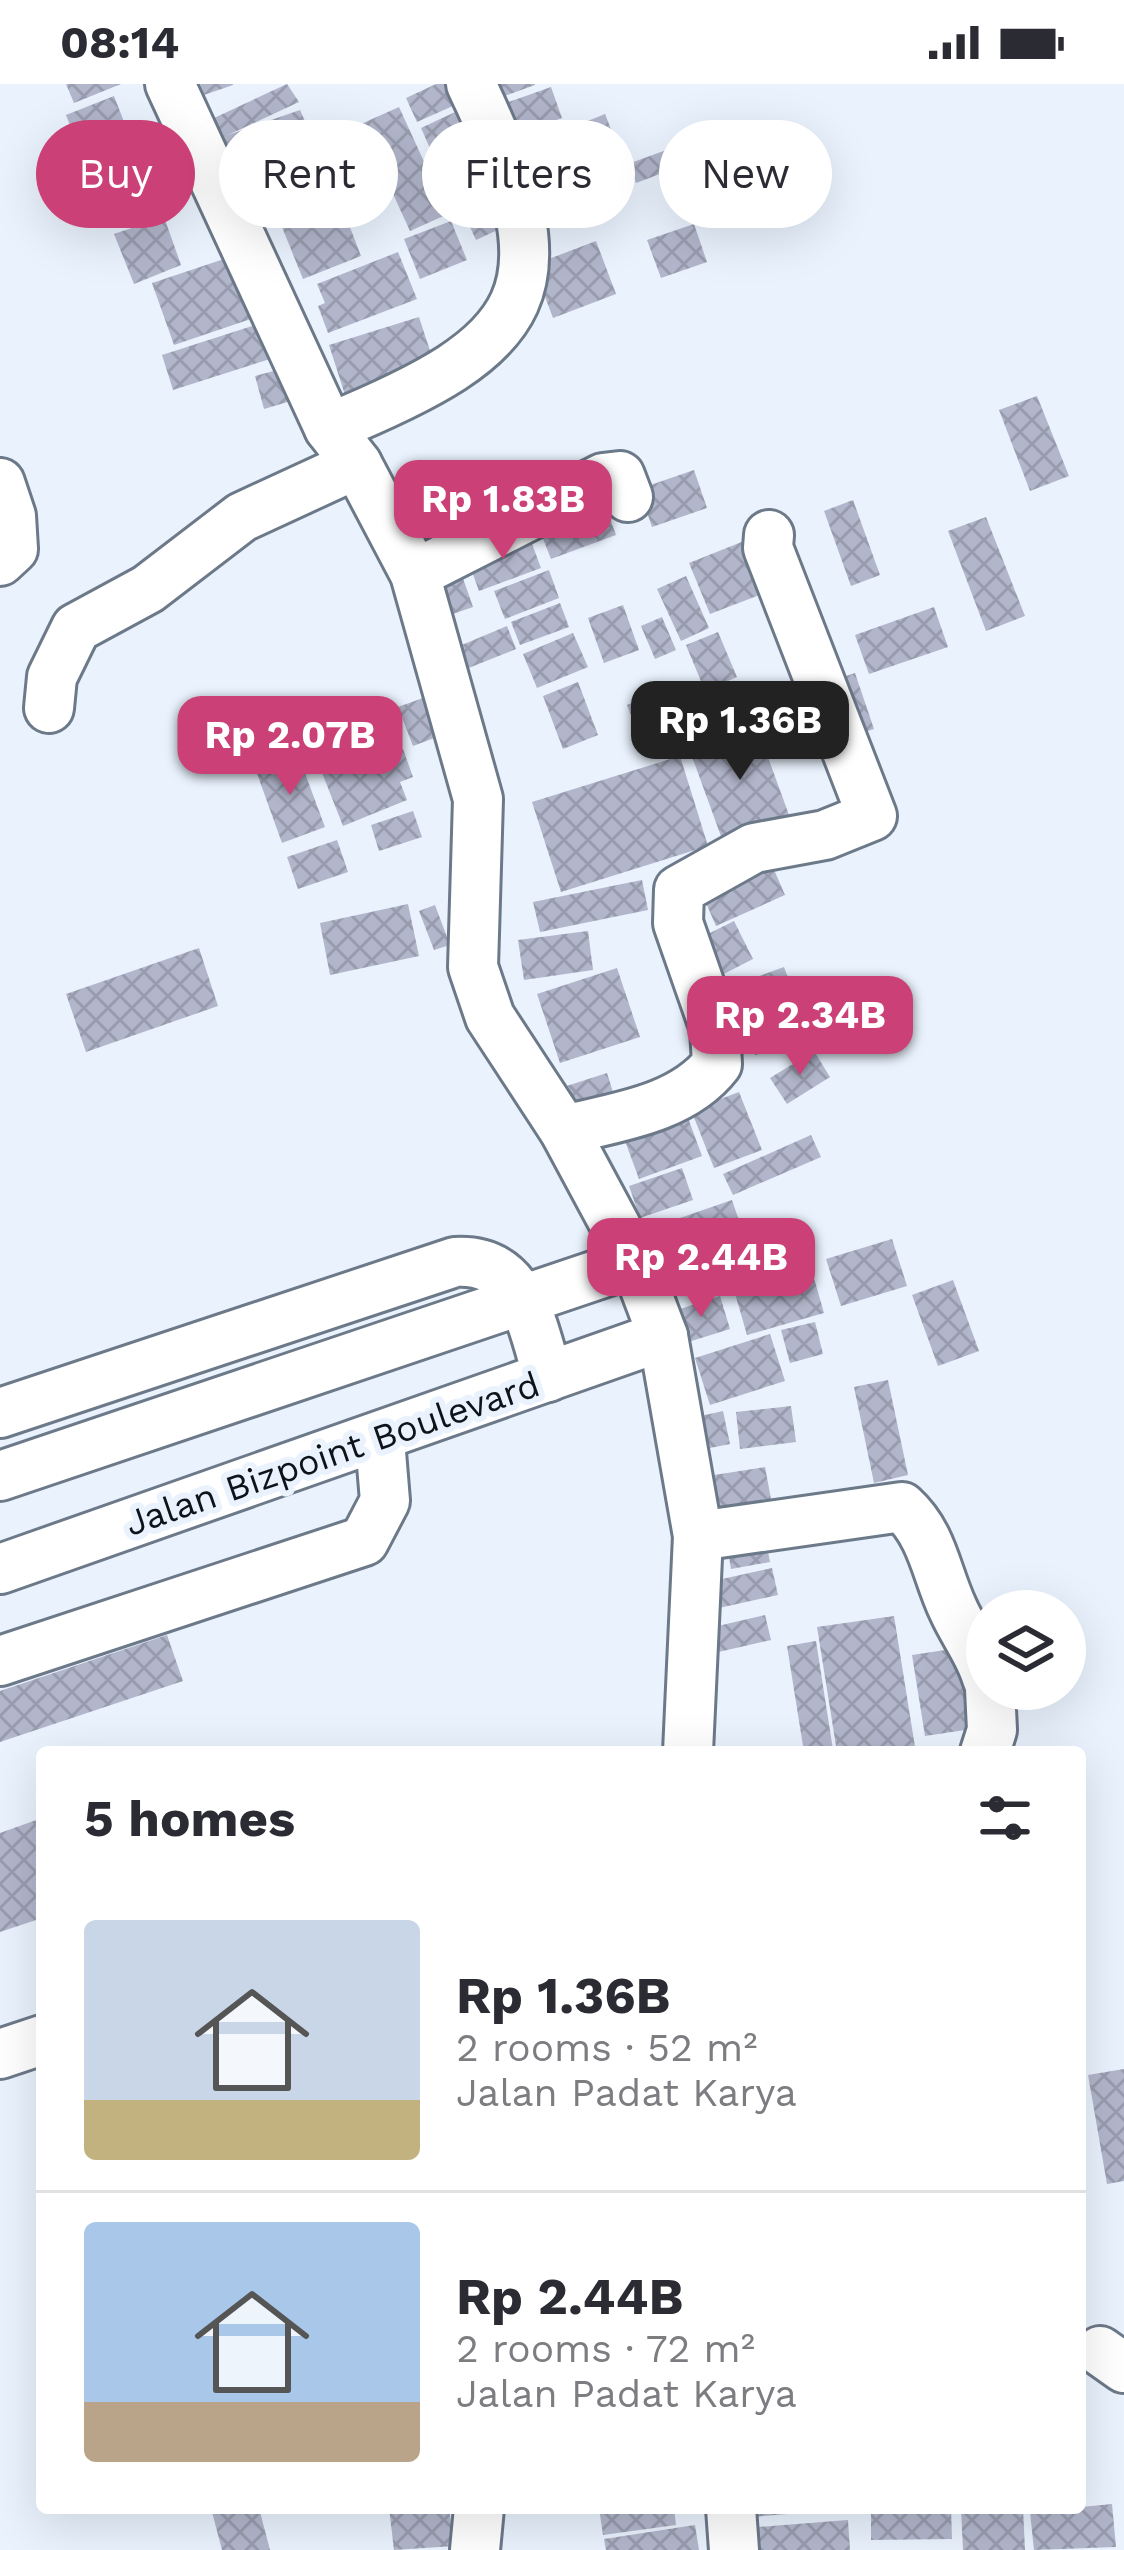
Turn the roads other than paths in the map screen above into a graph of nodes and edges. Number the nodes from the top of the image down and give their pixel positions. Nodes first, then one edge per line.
1 (170, 84) edge
2 (471, 84) edge
3 (343, 446) junction
4 (0, 483) edge
5 (628, 497) dead end
6 (769, 535) dead end
7 (0, 561) edge
8 (415, 574) junction
9 (49, 707) dead end
10 (564, 1130) junction
11 (635, 1262) junction
12 (524, 1299) junction
13 (663, 1336) junction
14 (548, 1377) junction
15 (0, 1413) edge
16 (380, 1440) junction
17 (0, 1476) edge
18 (698, 1536) junction
19 (0, 1569) edge
20 (966, 1637) edge
21 (0, 1661) edge
22 (991, 1710) edge
23 (688, 1746) edge
24 (987, 1746) edge
25 (36, 2042) edge
26 (0, 2054) edge
27 (478, 2514) edge
28 (731, 2514) edge
29 (475, 2550) edge
30 (734, 2550) edge

1 - 3 street
2 - 3 street
3 - 8 street
3 - 9 street
4 - 7 street
5 - 8 street
6 - 10 street
8 - 10 street
10 - 11 street
11 - 12 street
11 - 13 street
12 - 14 street
12 - 15 street
12 - 17 street
13 - 14 street, Jalan Bizpoint Boulevard
13 - 18 street
14 - 16 street, Jalan Bizpoint Boulevard
16 - 19 street, Jalan Bizpoint Boulevard
16 - 21 street
18 - 20 street
18 - 23 street
22 - 24 street
25 - 26 street
27 - 29 street
28 - 30 street

